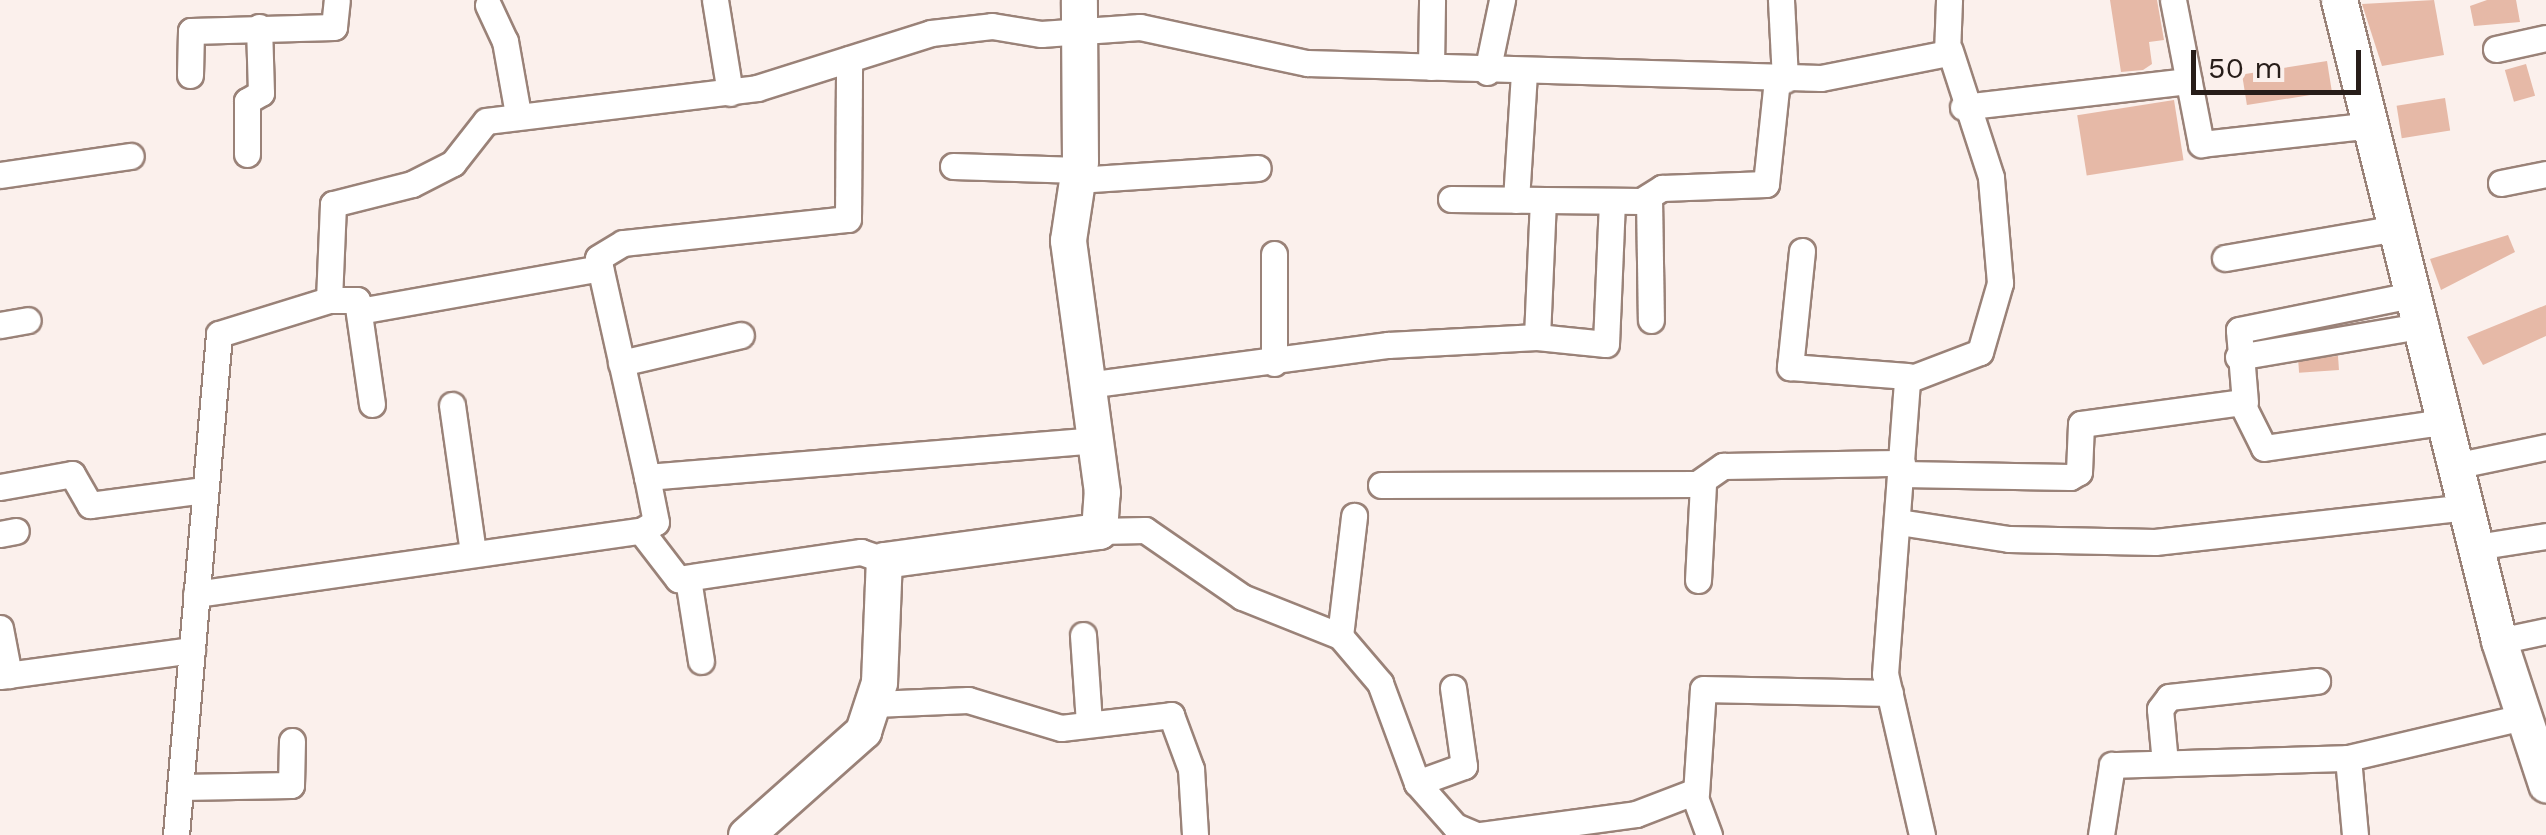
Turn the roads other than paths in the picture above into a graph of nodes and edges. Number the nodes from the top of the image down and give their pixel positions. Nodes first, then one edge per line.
1 (337, 0) edge
2 (716, 0) edge
3 (1432, 0) edge
4 (1502, 0) edge
5 (1781, 0) edge
6 (1949, 0) edge
7 (2173, 0) edge
8 (2338, 0) edge
9 (488, 5) dead end
10 (1077, 14) edge
11 (258, 26) junction
12 (2546, 38) edge
13 (2496, 48) dead end
14 (1950, 51) junction
15 (849, 59) junction
16 (1432, 67) junction
17 (1487, 72) junction
18 (1524, 73) junction
19 (190, 74) dead end
20 (1781, 80) junction
21 (2189, 80) junction
22 (730, 93) junction
23 (1963, 108) junction
24 (518, 114) junction
25 (2374, 125) junction
26 (247, 154) dead end
27 (131, 156) dead end
28 (953, 166) dead end
29 (1258, 168) dead end
30 (2546, 174) edge
31 (1078, 175) junction
32 (0, 176) edge
33 (2501, 184) dead end
34 (1649, 198) junction
35 (1451, 199) dead end
36 (1516, 200) junction
37 (1543, 200) junction
38 (1612, 201) junction
39 (2398, 228) junction
40 (1802, 251) dead end
41 (1274, 254) dead end
42 (2225, 258) dead end
43 (600, 268) junction
44 (329, 300) junction
45 (2420, 310) junction
46 (359, 311) junction
47 (28, 320) dead end
48 (1652, 320) dead end
49 (0, 325) edge
50 (741, 336) dead end
51 (1537, 337) junction
52 (622, 363) junction
53 (1274, 364) junction
54 (1908, 376) junction
55 (1087, 386) junction
56 (2245, 402) junction
57 (372, 404) dead end
58 (452, 406) dead end
59 (2449, 421) junction
60 (1096, 440) junction
61 (2546, 447) edge
62 (2460, 465) junction
63 (1902, 468) junction
64 (647, 477) junction
65 (1702, 483) junction
66 (1381, 485) dead end
67 (0, 486) edge
68 (204, 490) junction
69 (2467, 507) junction
70 (1354, 516) dead end
71 (1899, 522) junction
72 (641, 531) junction
73 (1099, 531) junction
74 (2546, 536) edge
75 (2476, 548) junction
76 (473, 552) junction
77 (884, 560) junction
78 (688, 579) junction
79 (1698, 580) dead end
80 (196, 594) junction
81 (0, 628) edge
82 (2546, 631) edge
83 (1083, 634) dead end
84 (1340, 636) junction
85 (2498, 641) junction
86 (192, 650) junction
87 (701, 661) dead end
88 (4, 676) edge
89 (2317, 681) dead end
90 (1453, 688) dead end
91 (1890, 693) junction
92 (874, 704) junction
93 (2523, 716) junction
94 (1089, 722) junction
95 (292, 741) dead end
96 (2348, 758) junction
97 (2165, 763) junction
98 (2545, 778) edge
99 (1417, 783) junction
100 (180, 787) junction
101 (1696, 794) junction
102 (1537, 832) edge
103 (176, 835) edge
104 (746, 835) edge
105 (1196, 835) edge
106 (1478, 835) edge
107 (1709, 835) edge
108 (1922, 835) edge
109 (2101, 835) edge
110 (2355, 835) edge

1 - 11 street
2 - 22 street
3 - 16 street
4 - 17 street
5 - 20 street
6 - 14 street
7 - 21 street
8 - 25 street
9 - 24 street
10 - 15 street
10 - 16 street
10 - 31 street
11 - 19 street
11 - 26 street
12 - 13 street
14 - 20 street
14 - 23 street
15 - 22 street
15 - 43 street
16 - 17 street
17 - 18 street
18 - 20 street
18 - 36 street
20 - 34 street
21 - 23 street
21 - 25 street
22 - 24 street
23 - 54 street
24 - 44 street
25 - 39 street
27 - 32 street
28 - 31 street
29 - 31 street
30 - 33 street
31 - 55 street
34 - 38 street
34 - 48 street
35 - 36 street
36 - 37 street
37 - 38 street
37 - 51 street
38 - 51 street
39 - 42 street
39 - 45 street
40 - 54 street
41 - 53 street
43 - 46 street
43 - 52 street
44 - 46 street
44 - 68 street
45 - 56 street
45 - 59 street
46 - 57 street
47 - 49 street
50 - 52 street
51 - 53 street
52 - 64 street
53 - 55 street
54 - 63 street
55 - 60 street
56 - 59 street
56 - 63 street
58 - 76 street
59 - 62 street
60 - 64 street
60 - 73 street
61 - 62 street
62 - 69 street
63 - 65 street
63 - 71 street
64 - 72 street
65 - 66 street
65 - 79 street
67 - 68 street
68 - 80 street
69 - 71 street
69 - 75 street
70 - 84 street
71 - 91 street
72 - 76 street
72 - 78 street
73 - 77 street
73 - 84 street
74 - 75 street
75 - 85 street
76 - 80 street
77 - 78 street
77 - 92 street
78 - 87 street
80 - 86 street
81 - 88 street
82 - 85 street
83 - 94 street
84 - 99 street
85 - 93 street
86 - 88 street
86 - 100 street
89 - 97 street
90 - 99 street
91 - 101 street
91 - 108 street
92 - 94 street
92 - 104 street
93 - 96 street
93 - 98 street
94 - 105 street
95 - 100 street
96 - 97 street
96 - 110 street
97 - 109 street
99 - 106 street
100 - 103 street
101 - 102 street
101 - 107 street
102 - 106 street

